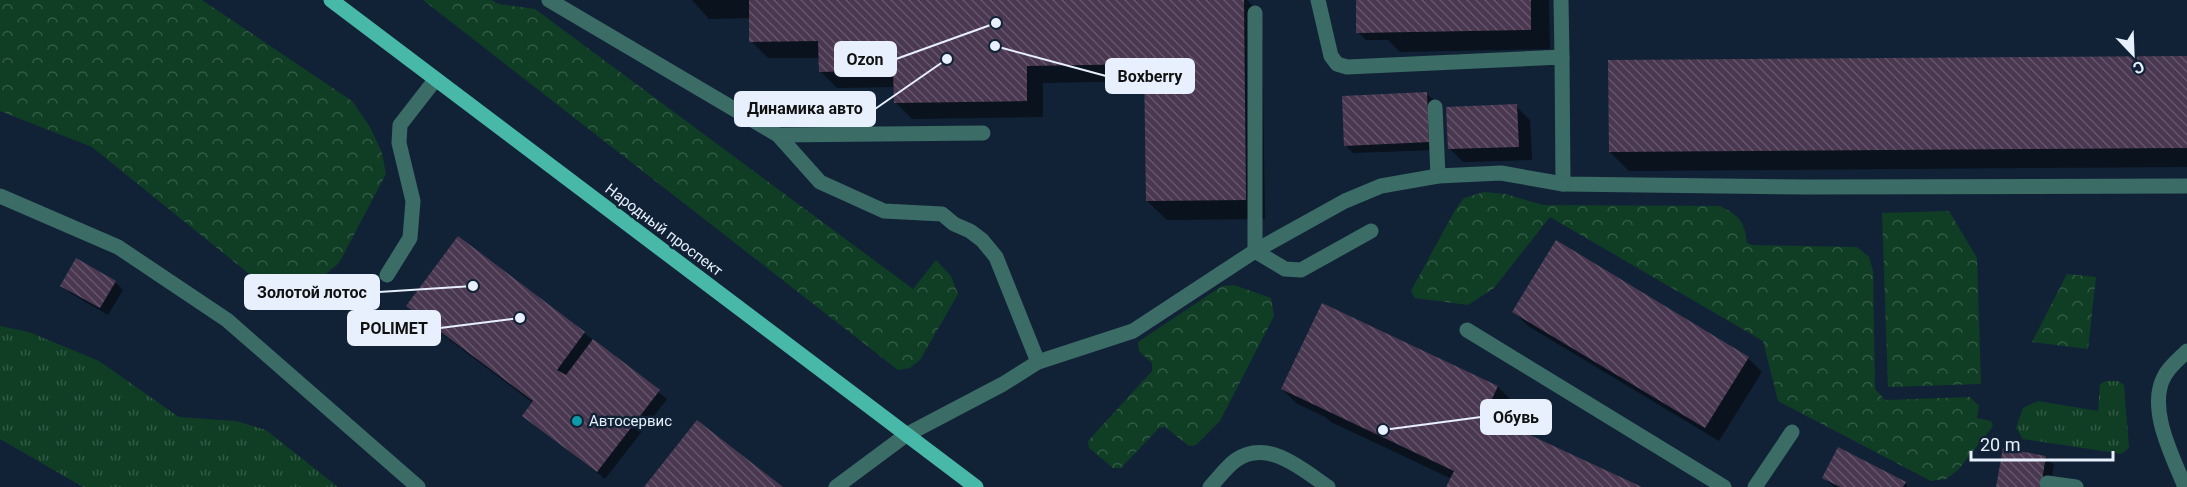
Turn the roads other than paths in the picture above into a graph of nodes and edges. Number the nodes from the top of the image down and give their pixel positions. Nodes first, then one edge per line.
1 (331, 0) edge
2 (549, 0) edge
3 (1318, 0) edge
4 (1561, 0) edge
5 (1255, 13) dead end
6 (1562, 57) junction
7 (435, 80) junction
8 (1436, 107) dead end
9 (983, 133) dead end
10 (778, 135) junction
11 (1438, 176) junction
12 (1563, 183) junction
13 (2187, 186) edge
14 (0, 196) edge
15 (1371, 231) dead end
16 (1255, 251) junction
17 (387, 275) dead end
18 (1467, 330) dead end
19 (2187, 351) edge
20 (1038, 362) junction
21 (1792, 432) dead end
22 (906, 435) junction
23 (2047, 483) dead end
24 (418, 487) edge
25 (836, 487) edge
26 (976, 487) edge
27 (1210, 487) edge
28 (1328, 487) edge
29 (1724, 487) edge
30 (1755, 487) edge
31 (2076, 487) edge
32 (2185, 487) edge

1 - 7 main road, Народный проспект
2 - 10 lane
3 - 6 lane
4 - 6 lane
5 - 16 lane
6 - 12 lane
7 - 17 lane
7 - 22 main road, Народный проспект
8 - 11 lane
9 - 10 lane
10 - 20 lane
11 - 12 lane
11 - 16 lane
12 - 13 lane
14 - 24 lane
15 - 16 lane
16 - 20 lane
18 - 29 lane
19 - 32 lane
20 - 22 lane
21 - 30 lane
22 - 25 lane
22 - 26 main road, Народный проспект
23 - 31 lane
27 - 28 lane

